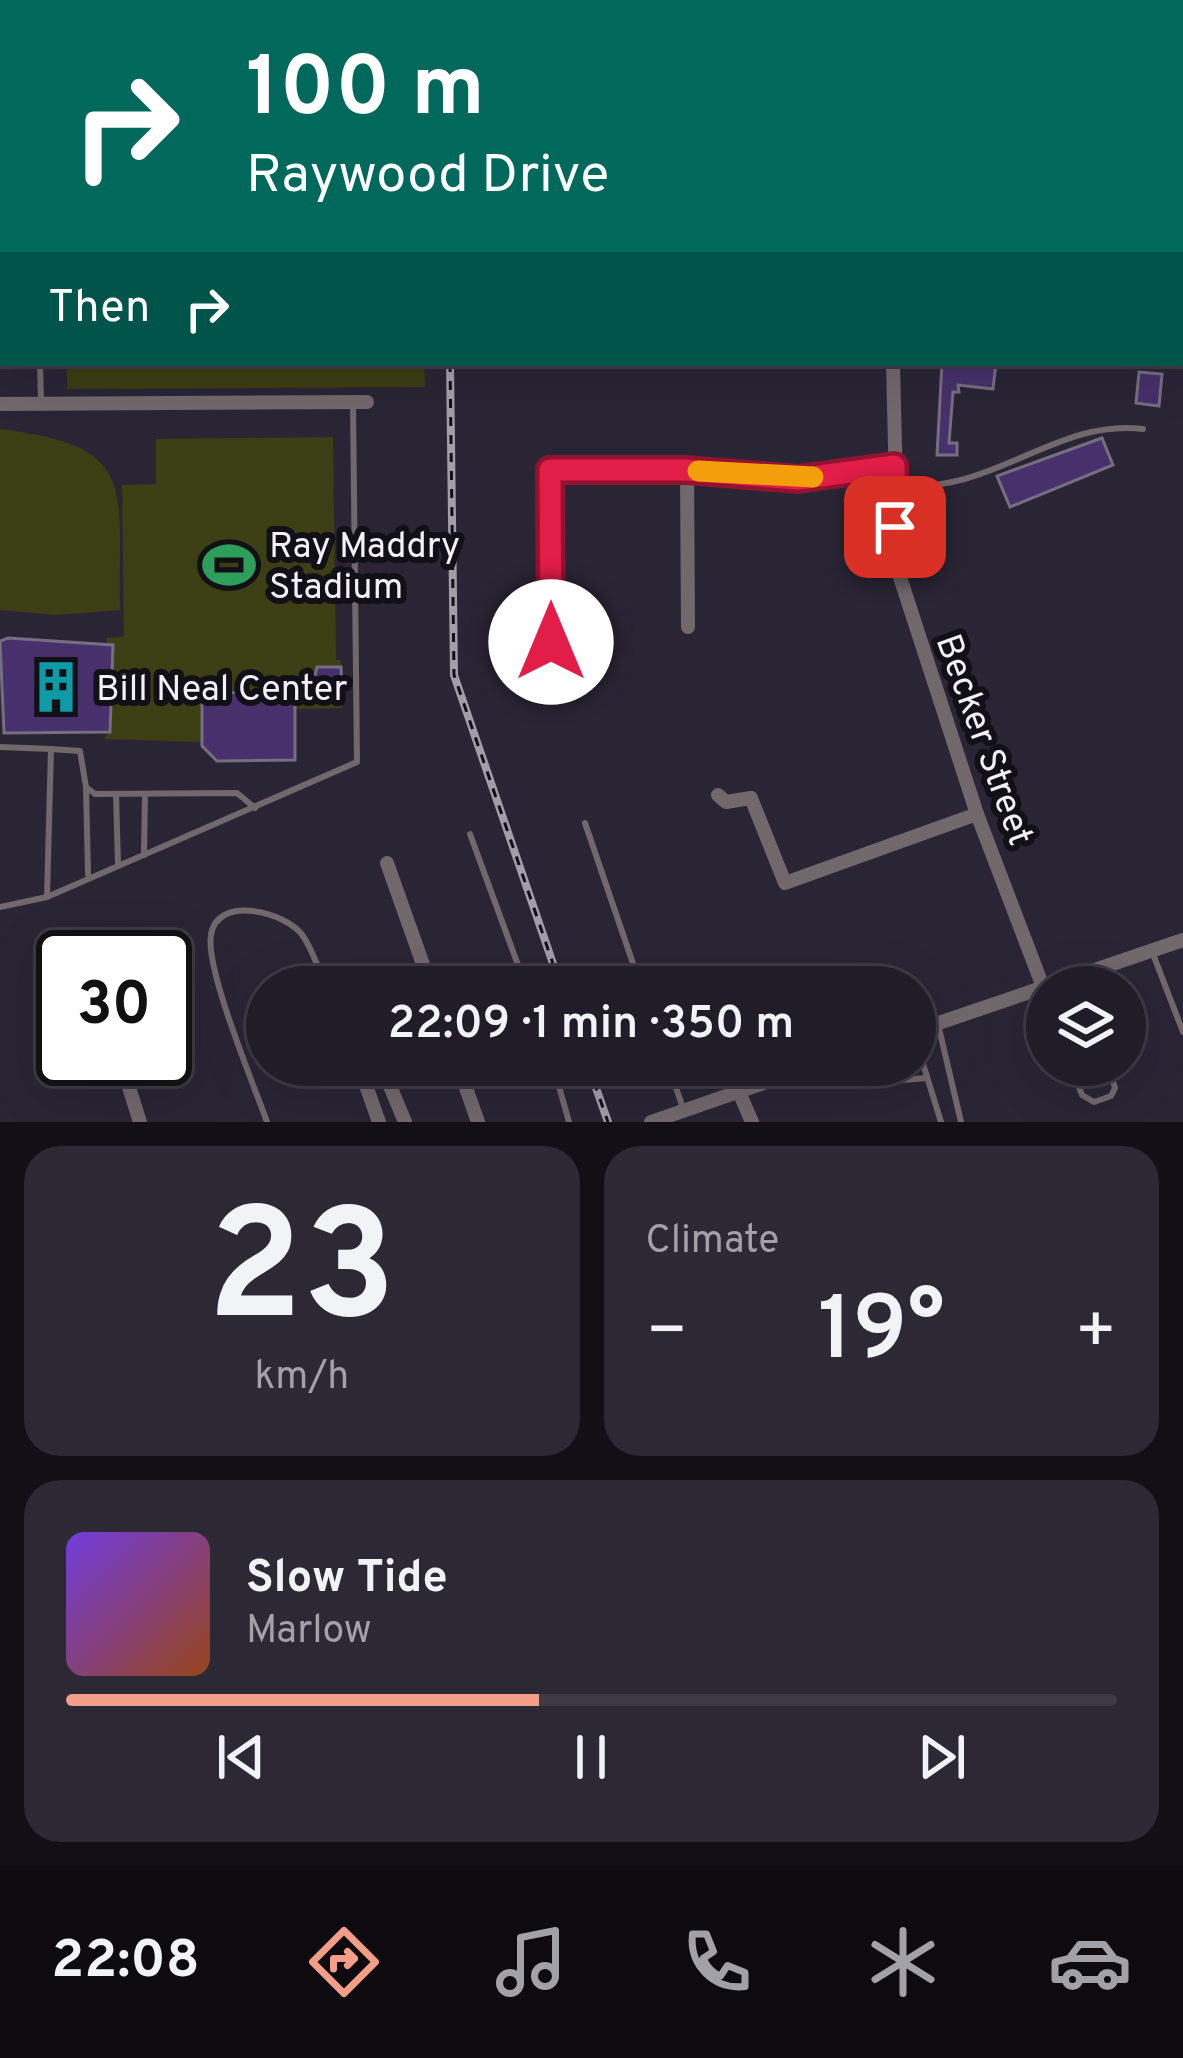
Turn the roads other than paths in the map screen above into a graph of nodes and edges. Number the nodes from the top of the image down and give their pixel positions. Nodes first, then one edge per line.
1 (40, 366) edge
2 (893, 366) edge
3 (360, 402) joint
4 (0, 404) edge
5 (40, 404) junction
6 (1143, 429) dead end
7 (894, 466) junction
8 (686, 470) junction
9 (895, 485) junction
10 (688, 627) dead end
11 (551, 642) dead end
12 (0, 747) edge
13 (51, 748) junction
14 (86, 788) junction
15 (116, 794) junction
16 (145, 794) junction
17 (718, 795) dead end
18 (255, 808) junction
19 (977, 814) junction
20 (585, 823) dead end
21 (470, 834) dead end
22 (144, 855) junction
23 (387, 863) dead end
24 (118, 865) junction
25 (88, 876) junction
26 (47, 897) junction
27 (0, 907) edge
28 (1183, 940) edge
29 (1152, 950) junction
30 (317, 966) edge
31 (423, 966) edge
32 (518, 966) edge
33 (634, 966) edge
34 (1035, 966) edge
35 (1112, 966) edge
36 (1026, 999) edge
37 (938, 1024) joint
38 (1183, 1032) edge
39 (246, 1064) edge
40 (129, 1086) edge
41 (254, 1086) edge
42 (366, 1086) edge
43 (390, 1086) edge
44 (465, 1086) edge
45 (559, 1086) edge
46 (675, 1086) edge
47 (757, 1086) edge
48 (930, 1086) edge
49 (1079, 1086) edge
50 (1114, 1086) edge
51 (740, 1092) junction
52 (686, 1116) edge
53 (140, 1122) edge
54 (267, 1122) edge
55 (379, 1122) edge
56 (405, 1122) edge
57 (478, 1122) edge
58 (569, 1122) edge
59 (651, 1122) edge
60 (752, 1122) edge
61 (941, 1122) edge
62 (961, 1122) edge

1 - 5 lane
2 - 7 street, Becker Street
3 - 5 street
3 - 18 lane
4 - 5 street
6 - 9 lane
7 - 8 street
7 - 9 street, Becker Street
8 - 10 street
8 - 11 street
9 - 19 street, Becker Street
12 - 13 lane
13 - 14 lane
13 - 26 lane
14 - 15 lane
14 - 25 lane
15 - 16 lane
15 - 24 lane
16 - 18 lane
16 - 22 lane
17 - 19 street
18 - 22 lane
19 - 34 street, Becker Street
20 - 33 lane
21 - 32 lane
22 - 24 lane
23 - 31 street
24 - 25 lane
25 - 26 lane
26 - 27 lane
28 - 29 street
29 - 35 street
29 - 38 lane
30 - 39 lane
36 - 37 street
37 - 62 lane
40 - 53 street
41 - 54 lane
42 - 55 street
43 - 56 street
44 - 57 street
45 - 58 lane
46 - 52 lane
47 - 51 street
48 - 61 lane
49 - 50 lane
51 - 52 street
51 - 60 street
52 - 59 street

